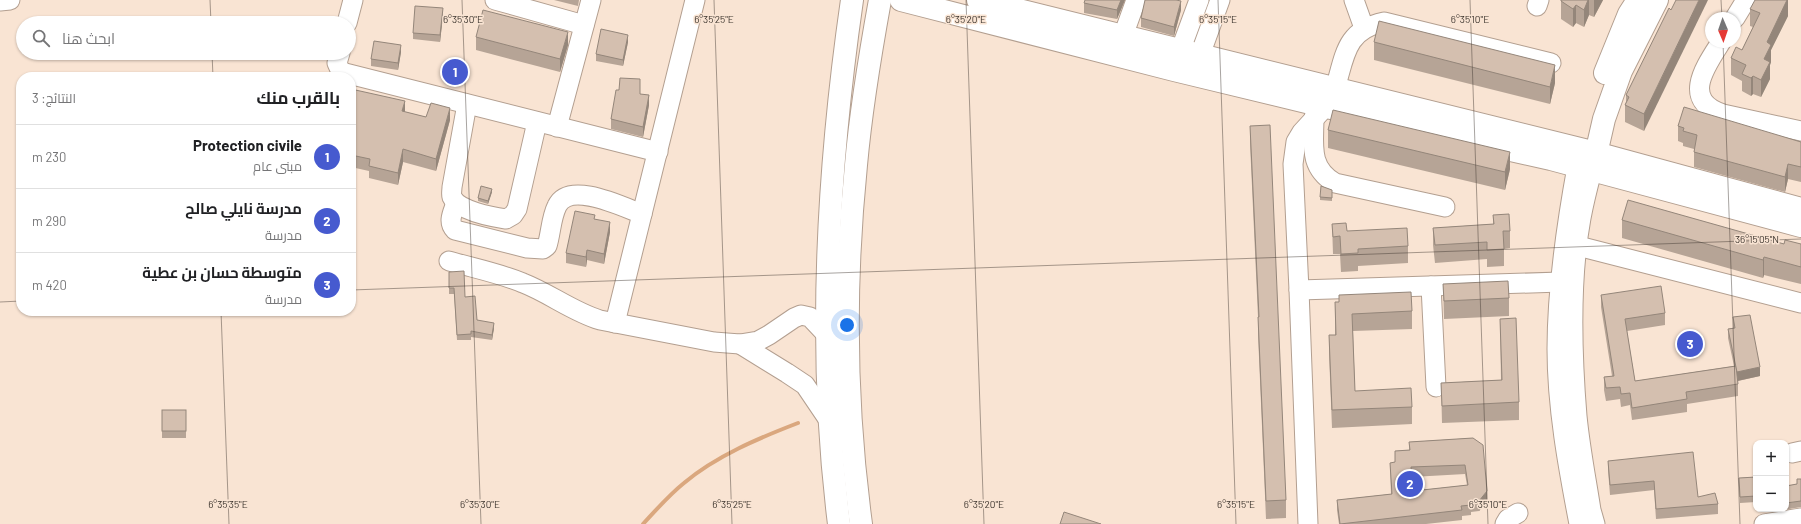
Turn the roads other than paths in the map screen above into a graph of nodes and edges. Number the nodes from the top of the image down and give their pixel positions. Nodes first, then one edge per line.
1 (10, 0) edge
2 (353, 0) edge
3 (495, 0) edge
4 (591, 0) edge
5 (695, 0) edge
6 (852, 0) edge
7 (880, 0) edge
8 (901, 0) edge
9 (978, 0) edge
10 (1136, 0) edge
11 (1198, 0) edge
12 (1220, 0) edge
13 (1354, 0) edge
14 (1638, 0) edge
15 (1657, 0) edge
16 (1746, 0) edge
17 (0, 2) edge
18 (1739, 12) edge
19 (349, 16) edge
20 (584, 25) junction
21 (1364, 28) junction
22 (1124, 36) junction
23 (1717, 48) edge
24 (338, 60) edge
25 (1551, 62) edge
26 (1187, 63) junction
27 (341, 72) edge
28 (356, 76) edge
29 (467, 104) junction
30 (1325, 104) junction
31 (537, 122) junction
32 (557, 127) junction
33 (1801, 131) edge
34 (658, 152) junction
35 (1586, 160) junction
36 (456, 203) junction
37 (1446, 207) dead end
38 (1801, 209) edge
39 (642, 214) junction
40 (1801, 226) edge
41 (1578, 246) junction
42 (449, 261) dead end
43 (1560, 282) junction
44 (1431, 286) junction
45 (1300, 290) junction
46 (1801, 303) edge
47 (615, 323) junction
48 (827, 335) junction
49 (740, 344) junction
50 (1436, 387) dead end
51 (830, 422) junction
52 (1801, 518) edge
53 (839, 524) edge
54 (861, 524) edge
55 (1308, 524) edge
56 (1578, 524) edge
57 (1595, 524) edge
58 (1764, 524) edge

1 - 17 street
2 - 19 street
3 - 20 street
4 - 20 street
5 - 34 street
6 - 48 main road
7 - 54 main road
8 - 26 main road
9 - 22 main road
10 - 22 street
11 - 26 street
12 - 26 street
13 - 21 street
14 - 35 main road
15 - 35 main road
16 - 18 street
20 - 32 street
21 - 25 street
21 - 30 street
22 - 26 main road
23 - 33 street
24 - 27 street
26 - 30 main road
28 - 29 street
29 - 31 street
29 - 36 street
30 - 35 main road
30 - 37 street
30 - 45 street
31 - 32 street
31 - 36 street
32 - 34 street
34 - 39 street
35 - 38 main road
35 - 40 main road
35 - 41 street
35 - 43 street
36 - 39 street
39 - 47 street
41 - 46 street
41 - 57 street
42 - 47 street
43 - 44 street
43 - 56 street
44 - 45 street
44 - 50 street
45 - 55 street
47 - 49 street
48 - 49 street
48 - 51 main road
49 - 51 street
51 - 53 main road
52 - 58 street

